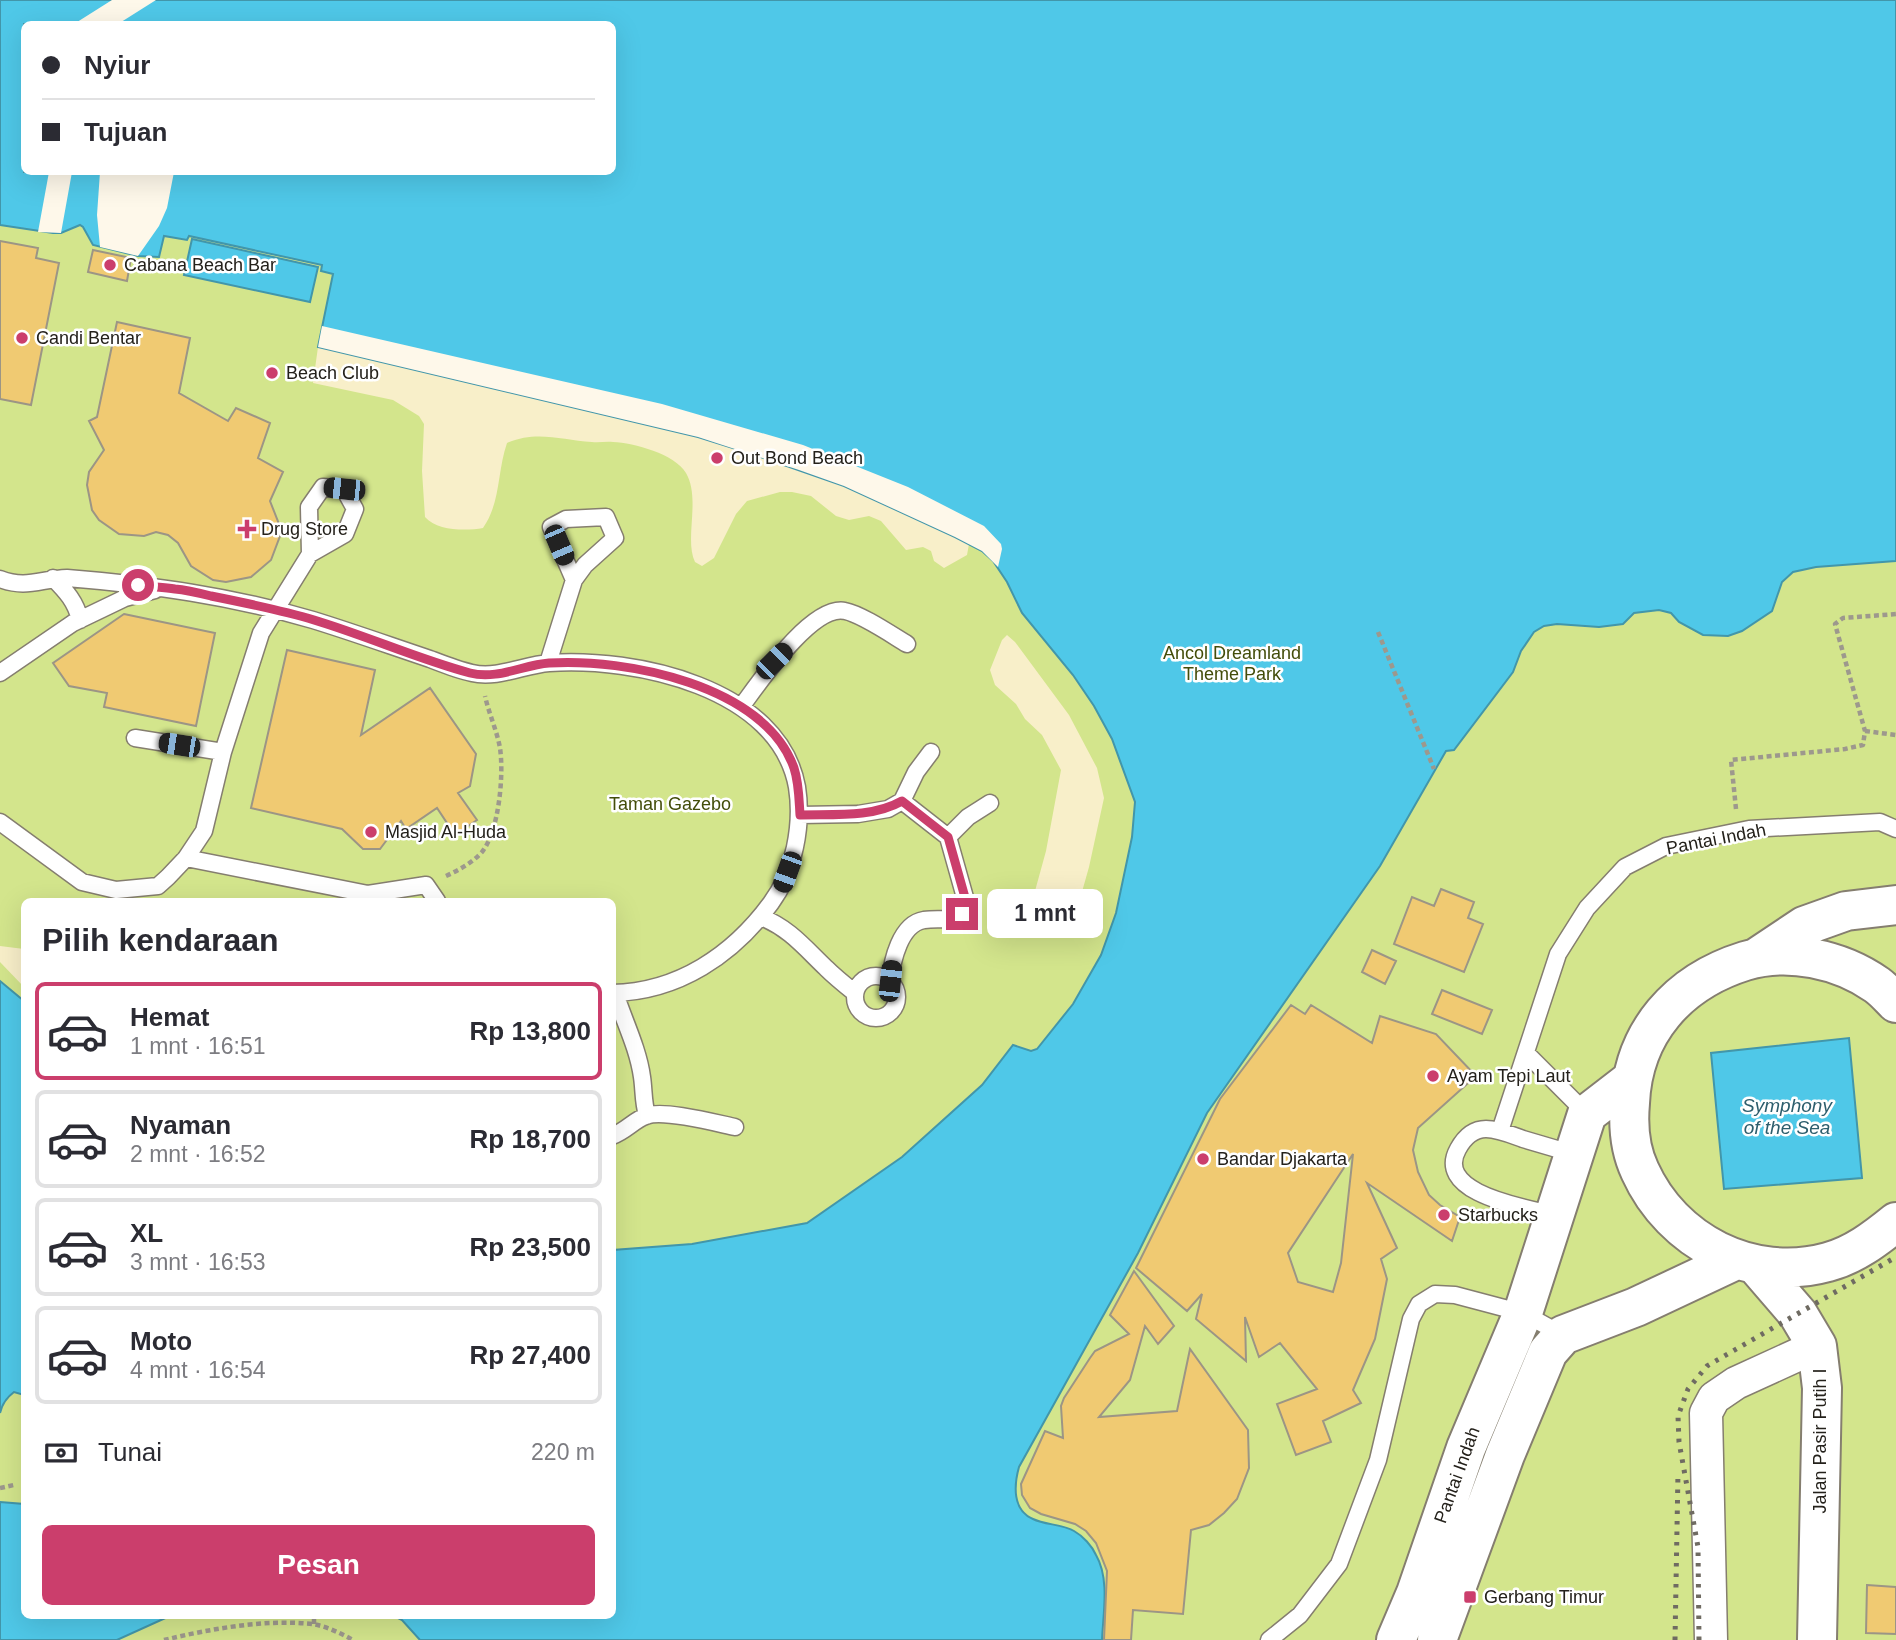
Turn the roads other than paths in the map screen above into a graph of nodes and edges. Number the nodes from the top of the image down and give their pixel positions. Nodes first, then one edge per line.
1 (310, 554) dead end
2 (53, 578) junction
3 (0, 579) edge
4 (574, 580) dead end
5 (161, 588) junction
6 (275, 610) junction
7 (80, 620) junction
8 (907, 644) dead end
9 (548, 663) junction
10 (0, 673) edge
11 (741, 707) junction
12 (135, 738) dead end
13 (223, 752) junction
14 (931, 752) dead end
15 (902, 801) junction
16 (990, 803) dead end
17 (800, 815) junction
18 (0, 822) edge
19 (1896, 829) edge
20 (948, 837) junction
21 (186, 858) junction
22 (157, 894) edge
23 (435, 898) edge
24 (1896, 905) edge
25 (761, 917) junction
26 (1756, 958) junction
27 (890, 981) junction
28 (616, 993) edge
29 (855, 993) junction
30 (616, 998) edge
31 (1896, 1003) edge
32 (1527, 1054) junction
33 (1631, 1080) junction
34 (1587, 1114) junction
35 (647, 1115) junction
36 (735, 1127) dead end
37 (1500, 1131) junction
38 (616, 1134) edge
39 (1574, 1154) junction
40 (1554, 1215) junction
41 (1896, 1222) edge
42 (1745, 1262) junction
43 (1523, 1312) junction
44 (1563, 1335) junction
45 (1817, 1346) junction
46 (1269, 1640) edge
47 (1396, 1640) edge
48 (1437, 1640) edge
49 (1711, 1640) edge
50 (1817, 1640) edge

1 - 6 lane
2 - 3 lane
2 - 5 lane
2 - 7 lane
4 - 9 lane
5 - 6 lane
5 - 7 lane
6 - 9 lane
6 - 13 lane
7 - 10 lane
8 - 11 lane
9 - 11 lane
11 - 17 lane
12 - 13 lane
13 - 21 lane
14 - 15 lane
15 - 17 lane
15 - 20 lane
16 - 20 lane
17 - 25 lane
18 - 22 lane
19 - 32 lane, Pantai Indah
20 - 27 lane
21 - 22 lane
21 - 23 lane
24 - 26 street
25 - 28 lane
25 - 29 lane
26 - 31 street
26 - 33 street
27 - 29 lane
27 - 29 lane
30 - 35 lane
32 - 34 lane
32 - 37 lane, Pantai Indah
33 - 34 street
33 - 42 street
34 - 39 street, Pantai Indah
35 - 36 lane
35 - 38 lane
37 - 39 lane
37 - 40 lane
39 - 40 street, Pantai Indah
40 - 43 street, Pantai Indah
41 - 42 street
42 - 44 street
42 - 45 street, Jalan Pasir Putih I
43 - 44 lane
43 - 46 lane
43 - 47 street, Pantai Indah
44 - 48 street
45 - 49 street
45 - 50 street, Jalan Pasir Putih I

